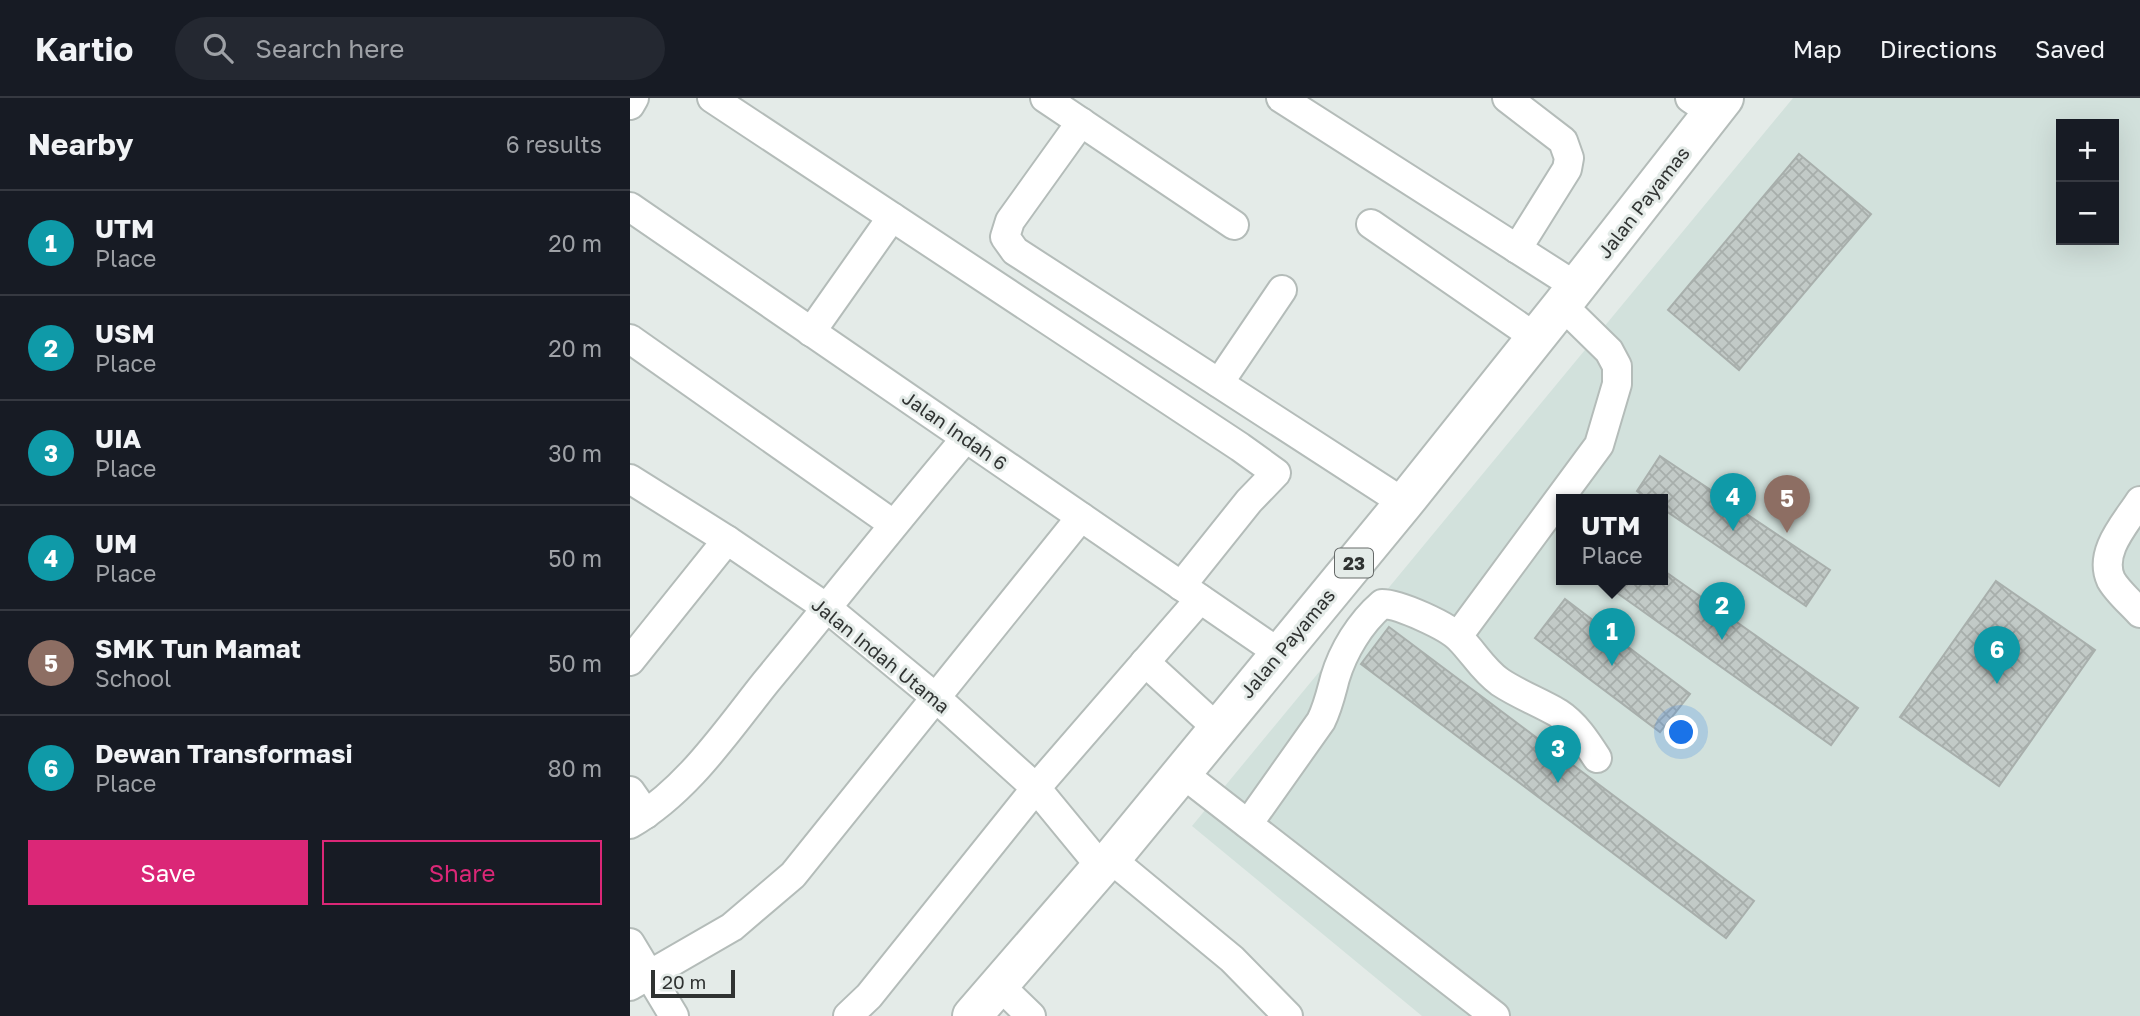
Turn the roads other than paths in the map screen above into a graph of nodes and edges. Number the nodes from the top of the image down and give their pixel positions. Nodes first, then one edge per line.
1 (634, 98) edge
2 (712, 98) edge
3 (1045, 98) edge
4 (1280, 98) edge
5 (1507, 98) edge
6 (1709, 103) edge
7 (630, 105) edge
8 (1081, 122) junction
9 (630, 207) edge
10 (892, 217) junction
11 (1371, 224) dead end
12 (1234, 225) dead end
13 (1517, 249) junction
14 (1282, 290) dead end
15 (1569, 296) junction
16 (811, 332) junction
17 (1536, 338) junction
18 (630, 339) edge
19 (1219, 383) junction
20 (966, 438) junction
21 (1310, 441) junction
22 (1276, 473) junction
23 (630, 479) edge
24 (1563, 494) edge
25 (2140, 501) edge
26 (1404, 503) junction
27 (1556, 503) edge
28 (1081, 517) junction
29 (893, 524) junction
30 (727, 540) junction
31 (1191, 592) junction
32 (827, 608) junction
33 (2140, 613) edge
34 (1458, 636) junction
35 (1279, 653) junction
36 (630, 661) edge
37 (1145, 662) junction
38 (935, 697) junction
39 (1217, 728) junction
40 (1597, 758) dead end
41 (1182, 773) junction
42 (1036, 789) junction
43 (630, 791) edge
44 (638, 819) edge
45 (1248, 824) junction
46 (1106, 863) junction
47 (630, 943) edge
48 (640, 981) edge
49 (987, 1005) edge
50 (674, 1016) edge
51 (848, 1016) edge
52 (1031, 1016) edge
53 (1288, 1016) edge
54 (1495, 1016) edge

1 - 7 street
2 - 10 street
3 - 8 street
4 - 13 street
5 - 13 street
6 - 15 highway, Jalan Payamas / 23
8 - 12 street
8 - 19 street
9 - 16 street, Jalan Indah 6
10 - 16 street
10 - 22 street
11 - 17 street
13 - 15 street
14 - 19 street
15 - 17 highway, Jalan Payamas / 23
15 - 24 street
16 - 20 street, Jalan Indah 6
17 - 26 highway, Jalan Payamas / 23
18 - 29 street
19 - 21 street
20 - 28 street, Jalan Indah 6
20 - 29 street
21 - 22 street
21 - 26 street
22 - 31 street
23 - 30 street, Jalan Indah Utama
25 - 33 street
26 - 35 highway, Jalan Payamas / 23
27 - 34 street
28 - 31 street, Jalan Indah 6
28 - 38 street
29 - 32 street
30 - 32 street, Jalan Indah Utama
30 - 36 street
31 - 35 street, Jalan Indah 6
31 - 37 street
32 - 38 street, Jalan Indah Utama
32 - 44 street
34 - 40 street
34 - 45 street
35 - 39 highway, Jalan Payamas / 23
37 - 39 street
37 - 42 street
38 - 42 street, Jalan Indah Utama
38 - 48 street
39 - 41 highway, Jalan Payamas / 23
41 - 45 street
41 - 46 highway, Jalan Payamas / 23
42 - 46 street, Jalan Indah Utama
42 - 51 street
43 - 44 street
45 - 54 street
46 - 49 highway, Jalan Payamas / 23
46 - 53 street, Jalan Indah Utama
47 - 48 street
48 - 50 street
49 - 52 street

